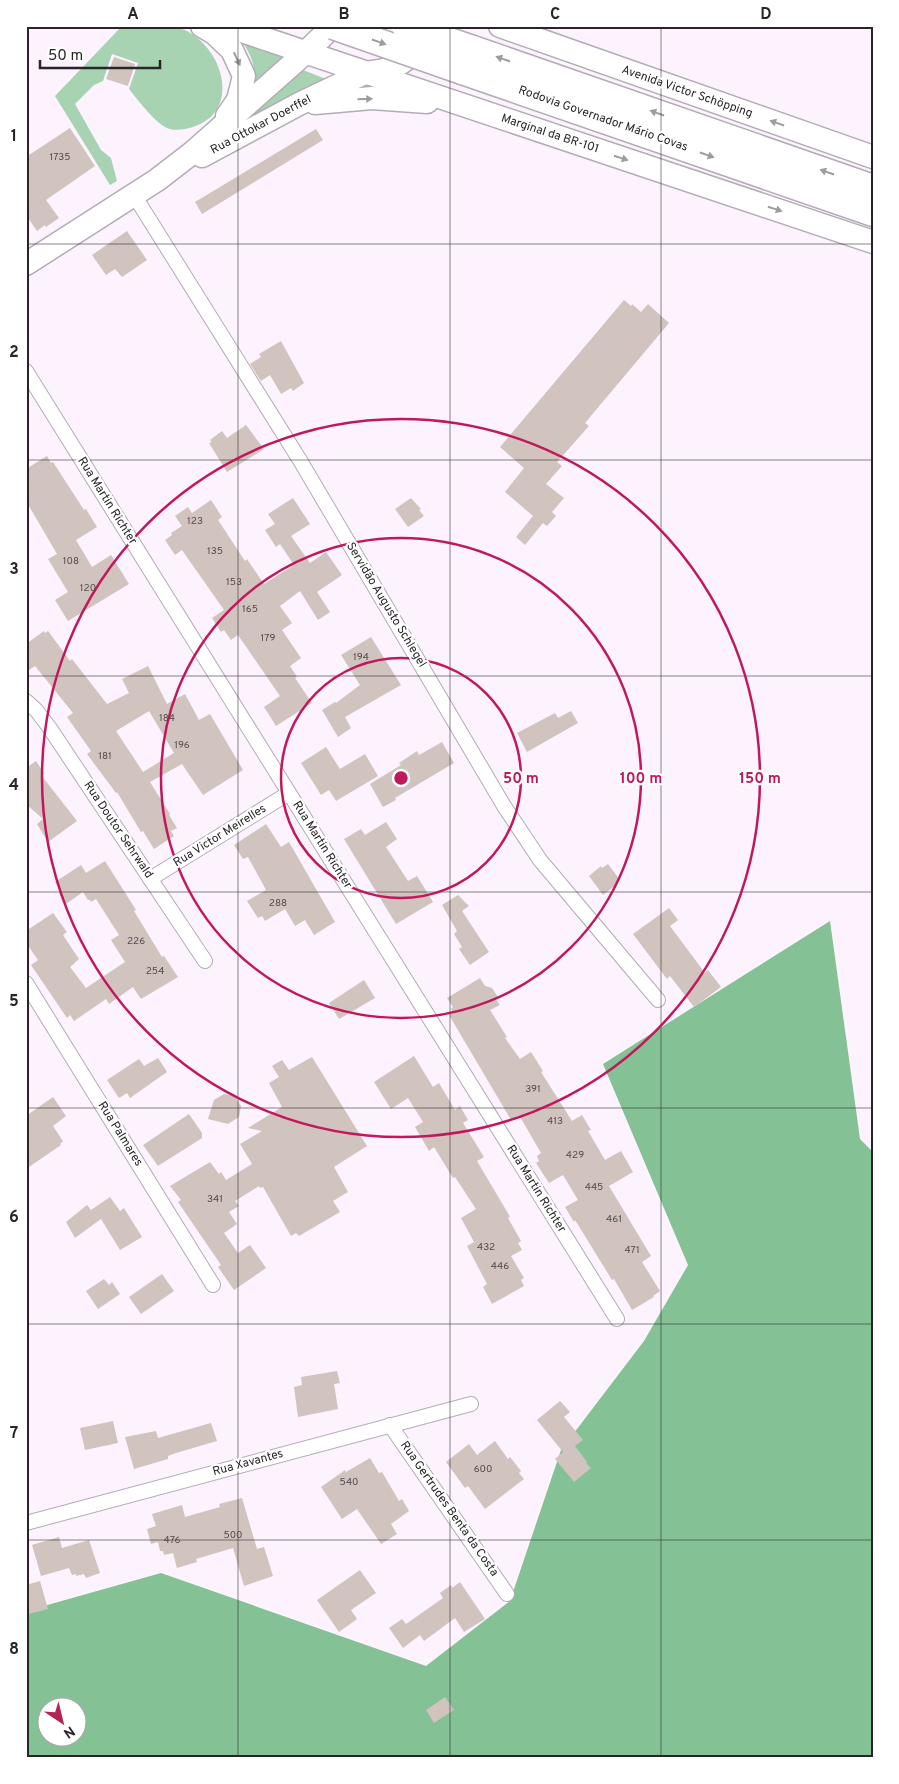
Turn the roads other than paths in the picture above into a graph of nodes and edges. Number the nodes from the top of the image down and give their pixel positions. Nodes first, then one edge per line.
1 (202, 26) edge
2 (227, 26) edge
3 (333, 26) edge
4 (338, 26) edge
5 (406, 26) edge
6 (434, 26) edge
7 (500, 26) edge
8 (547, 26) edge
9 (305, 53) junction
10 (468, 60) junction
11 (624, 70) junction
12 (365, 73) junction
13 (299, 104) junction
14 (459, 104) junction
15 (218, 130) junction
16 (873, 157) edge
17 (157, 180) junction
18 (873, 188) edge
19 (134, 195) junction
20 (873, 213) edge
21 (873, 242) edge
22 (26, 264) edge
23 (26, 371) edge
24 (26, 701) edge
25 (289, 793) junction
26 (150, 879) junction
27 (205, 961) dead end
28 (26, 983) edge
29 (658, 1000) dead end
30 (213, 1285) dead end
31 (617, 1319) dead end
32 (471, 1404) dead end
33 (390, 1425) junction
34 (26, 1523) edge
35 (507, 1594) dead end

1 -> 15 main road
2 - 9 main road, Marginal da BR-101
3 - 9 main road, Rua Ottokar Doerffel
3 -> 10 highway, Rodovia Governador Mário Covas, bridge
4 - 12 main road
5 - 10 highway, Rodovia Governador Mário Covas, bridge
6 - 12 main road, Rua Ottokar Doerffel
7 - 11 main road, Avenida Victor Schöpping
8 - 11 main road
9 - 12 main road, Marginal da BR-101
9 - 15 main road, Rua Ottokar Doerffel
18 -> 10 highway, Rodovia Governador Mário Covas
10 -> 20 highway, Rodovia Governador Mário Covas
16 -> 11 main road, Avenida Victor Schöpping
12 - 13 main road, Rua Ottokar Doerffel
12 - 14 main road, Marginal da BR-101
13 -> 14 main road
13 - 17 main road, Rua Ottokar Doerffel
14 -> 21 main road, Marginal da BR-101
15 - 17 main road, Rua Ottokar Doerffel
17 - 19 main road, Rua Ottokar Doerffel
19 - 22 main road, Rua Ottokar Doerffel
19 - 29 street, Servidão Augusto Schlegel
23 - 25 street, Rua Martin Richter
24 - 26 street, Rua Doutor Sehrwald
25 - 26 street, Rua Victor Meirelles
25 - 31 street, Rua Martin Richter
26 - 27 street, Rua Doutor Sehrwald
28 - 30 street, Rua Palmares
32 - 33 street, Rua Xavantes
33 - 34 street, Rua Xavantes
33 - 35 street, Rua Gertrudes Benta da Costa

